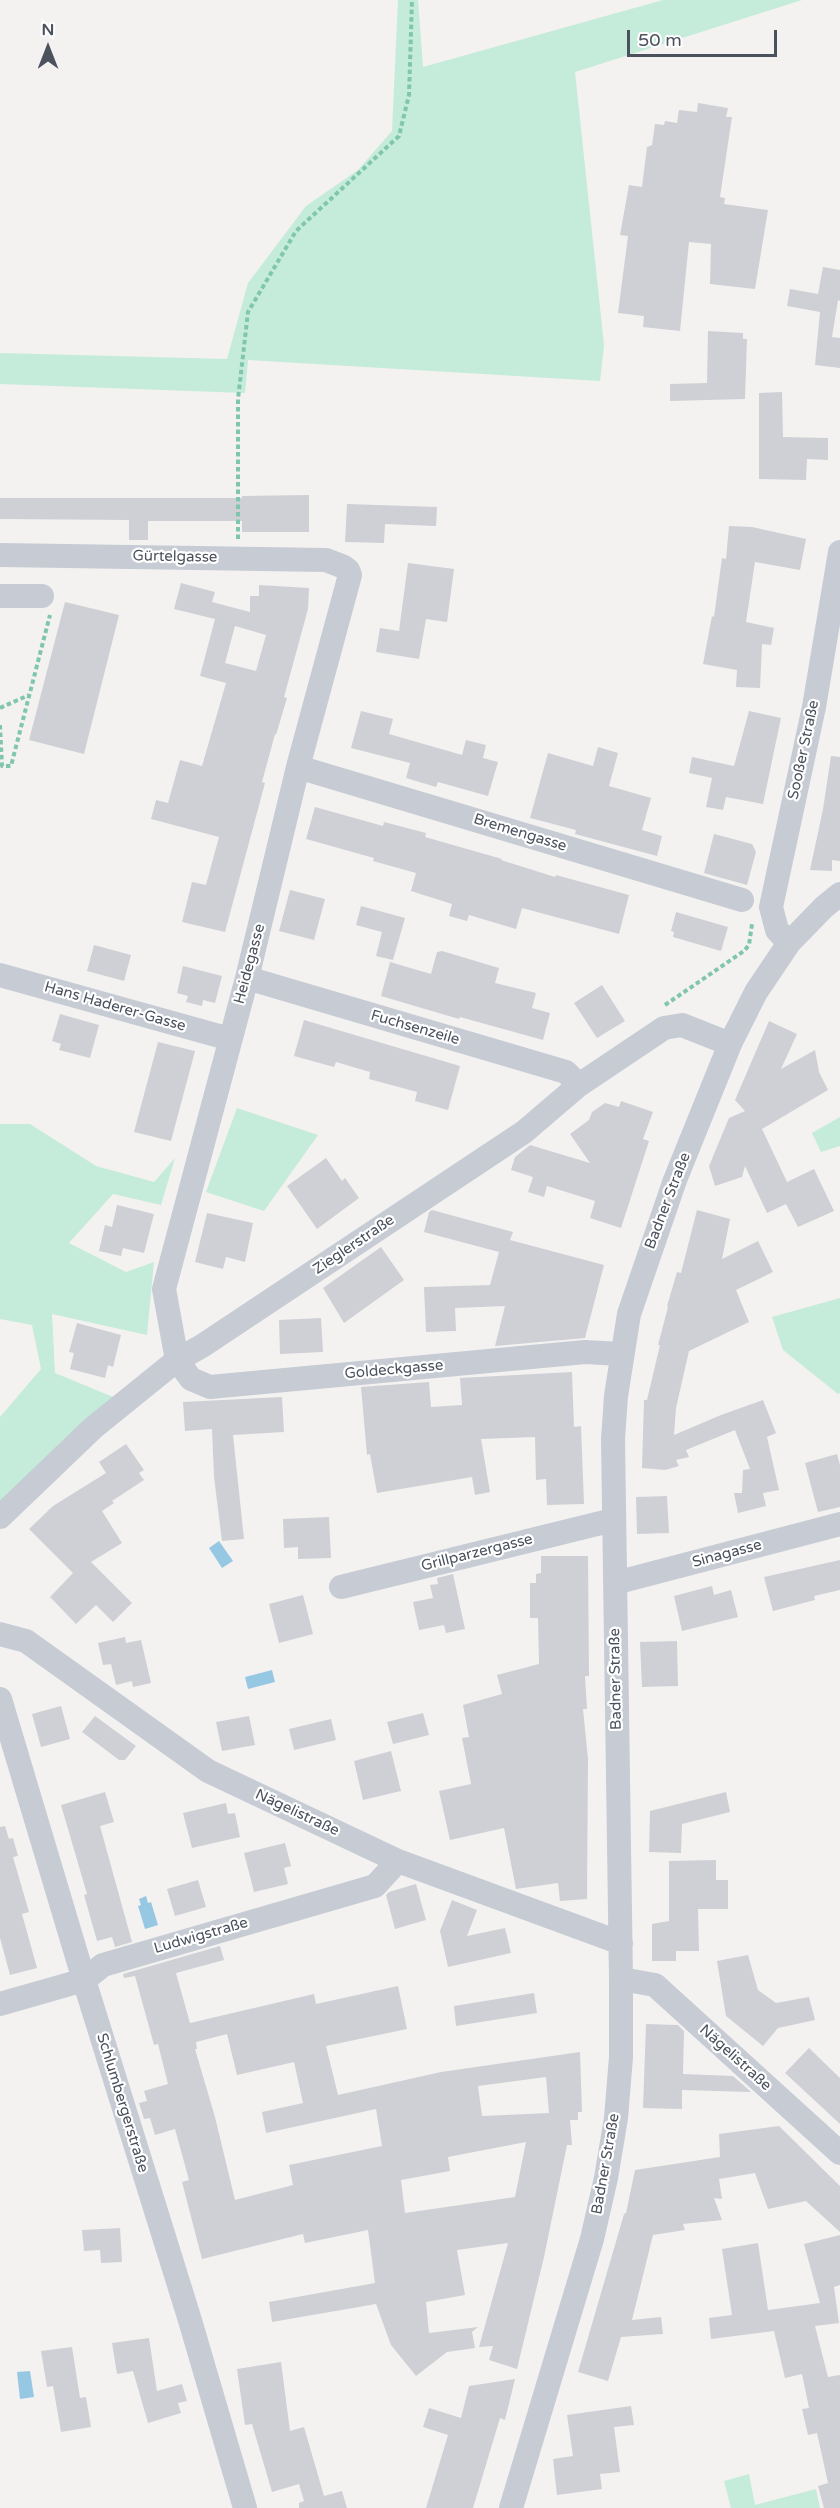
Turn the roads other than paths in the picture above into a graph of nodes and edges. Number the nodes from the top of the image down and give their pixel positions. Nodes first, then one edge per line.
1 (840, 552) edge
2 (0, 555) edge
3 (348, 570) joint
4 (0, 596) edge
5 (46, 605) road end
6 (298, 767) junction
7 (840, 894) edge
8 (748, 906) road end
9 (789, 943) junction
10 (0, 975) edge
11 (247, 978) junction
12 (230, 1039) junction
13 (730, 1044) junction
14 (579, 1085) junction
15 (621, 1354) junction
16 (177, 1360) junction
17 (0, 1517) edge
18 (613, 1520) junction
19 (840, 1524) edge
20 (615, 1583) junction
21 (341, 1587) dead end
22 (0, 1634) edge
23 (0, 1699) edge
24 (398, 1861) junction
25 (621, 1942) junction
26 (84, 1980) junction
27 (621, 1980) junction
28 (0, 2004) edge
29 (840, 2153) edge
30 (244, 2508) edge
31 (511, 2508) edge

1 - 9 street, Sooßer Straße
2 - 3 street, Gürtelgasse
3 - 6 street, Heidegasse
4 - 5 street
6 - 8 street, Bremengasse
6 - 11 street, Heidegasse
7 - 9 street, Badner Straße
9 - 13 street, Badner Straße
10 - 12 street, Hans Haderer-Gasse
11 - 12 street, Heidegasse
11 - 14 street, Fuchsenzeile
12 - 16 street, Heidegasse
13 - 14 street, Zieglerstraße
13 - 15 street, Badner Straße
14 - 16 street, Zieglerstraße
15 - 16 street, Goldeckgasse
15 - 18 street, Badner Straße
16 - 17 street, Zieglerstraße
18 - 20 street, Badner Straße
18 - 21 street, Grillparzergasse
19 - 20 street, Sinagasse
20 - 25 street, Badner Straße
22 - 24 street, Nägelistraße
23 - 26 street, Schlumbergerstraße
24 - 25 street, Nägelistraße
24 - 26 street, Ludwigstraße
25 - 27 street, Badner Straße
26 - 28 street, Ludwigstraße
26 - 30 street, Schlumbergerstraße
27 - 29 street, Nägelistraße
27 - 31 street, Badner Straße

